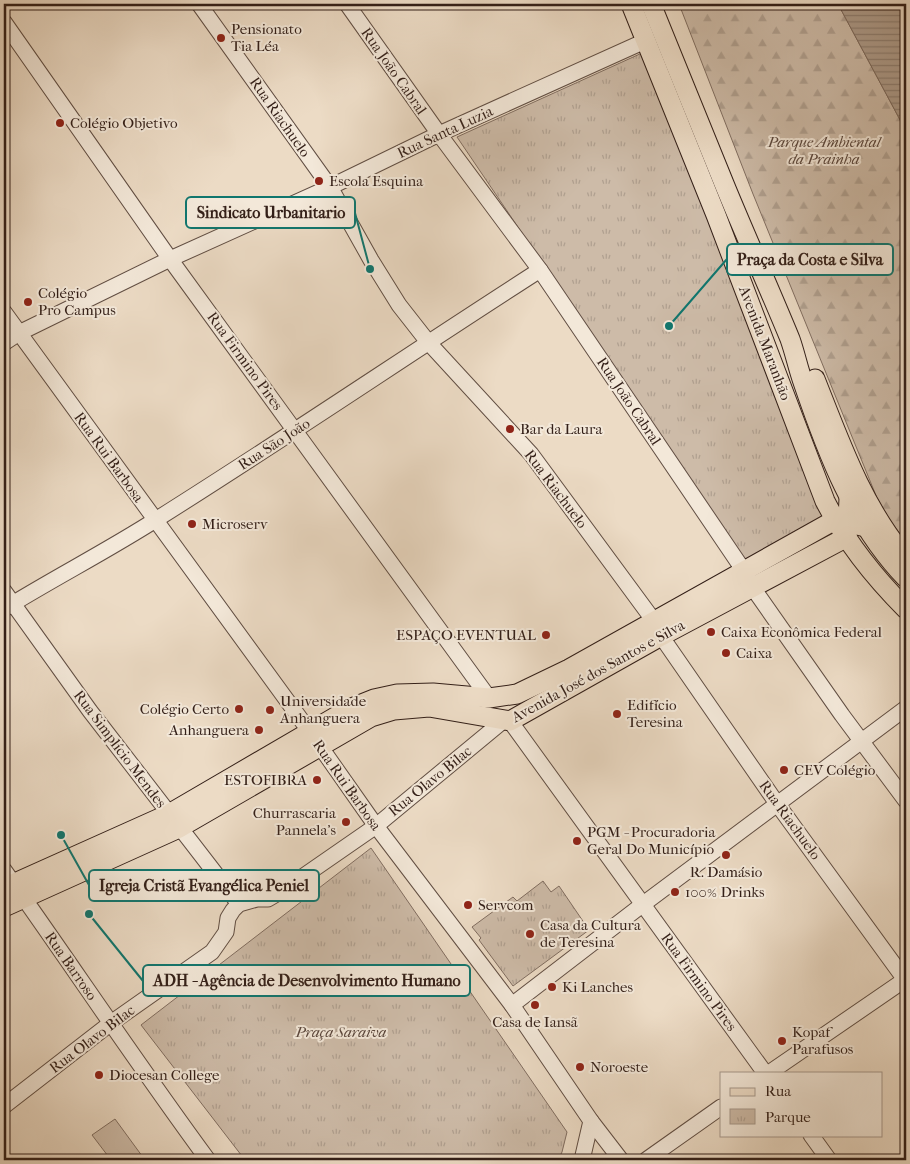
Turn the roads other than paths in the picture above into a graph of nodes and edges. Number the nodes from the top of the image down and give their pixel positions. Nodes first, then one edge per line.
1 (199, 4) edge
2 (347, 4) edge
3 (631, 4) edge
4 (651, 4) edge
5 (4, 22) edge
6 (645, 41) junction
7 (439, 134) junction
8 (330, 187) junction
9 (170, 259) junction
10 (540, 270) junction
11 (4, 312) edge
12 (19, 334) junction
13 (791, 341) junction
14 (428, 342) junction
15 (4, 343) edge
16 (295, 431) junction
17 (155, 520) junction
18 (849, 527) junction
19 (906, 558) edge
20 (744, 571) junction
21 (906, 578) edge
22 (754, 588) junction
23 (4, 591) edge
24 (8, 607) edge
25 (906, 609) edge
26 (658, 628) junction
27 (489, 698) junction
28 (906, 708) edge
29 (507, 721) junction
30 (315, 740) junction
31 (862, 742) junction
32 (906, 801) edge
33 (778, 804) junction
34 (174, 821) junction
35 (376, 826) junction
36 (11, 885) edge
37 (239, 904) junction
38 (642, 905) junction
39 (4, 907) edge
40 (906, 980) edge
41 (512, 1005) junction
42 (111, 1023) junction
43 (764, 1072) edge
44 (770, 1072) edge
45 (4, 1106) edge
46 (720, 1108) edge
47 (591, 1121) junction
48 (812, 1136) edge
49 (208, 1160) edge
50 (582, 1160) edge
51 (621, 1160) edge
52 (646, 1160) edge
53 (829, 1160) edge

1 - 8 street, Rua Riachuelo
2 - 7 street, Rua João Cabral
3 - 6 main road, Avenida Maranhão
4 - 13 main road, Avenida Maranhão
5 - 9 street, Rua Firmino Pires
6 - 7 street, Rua Santa Luzia
6 - 18 main road, Avenida Maranhão
7 - 8 street, Rua Santa Luzia
7 - 10 street, Rua João Cabral
8 - 9 street, Rua Santa Luzia
8 - 14 street, Rua Riachuelo
9 - 12 street, Rua Santa Luzia
9 - 16 street, Rua Firmino Pires
10 - 14 street, Rua São João
10 - 20 street, Rua João Cabral
11 - 12 street, Rua Rui Barbosa
12 - 15 street, Rua Santa Luzia
12 - 17 street, Rua Rui Barbosa
13 - 18 main road, Avenida Maranhão
13 - 19 main road
14 - 16 street, Rua São João
14 - 26 street, Rua Riachuelo
16 - 17 street, Rua São João
16 - 27 street, Rua Firmino Pires
17 - 24 street, Rua São João
17 - 30 street, Rua Rui Barbosa
18 - 20 main road, Avenida José dos Santos e Silva
18 - 21 main road, Avenida Maranhão
18 - 22 main road, Avenida José dos Santos e Silva
18 - 25 main road, Avenida Maranhão
20 - 22 street, Rua João Cabral
20 - 26 main road, Avenida José dos Santos e Silva
22 - 26 main road, Avenida José dos Santos e Silva
22 - 31 street, Rua João Cabral
23 - 24 street, Rua Simplício Mendes
24 - 34 street, Rua Simplício Mendes
26 - 27 main road, Avenida José dos Santos e Silva
26 - 29 main road, Avenida José dos Santos e Silva
26 - 33 street, Rua Riachuelo
27 - 30 main road, Avenida José dos Santos e Silva
28 - 31 street
29 - 30 main road, Avenida José dos Santos e Silva
29 - 35 street, Rua Olavo Bilac
29 - 38 street, Rua Firmino Pires
30 - 34 main road, Avenida José dos Santos e Silva
30 - 35 street, Rua Rui Barbosa
31 - 32 street, Rua João Cabral
31 - 33 street
33 - 38 street
33 - 40 street, Rua Riachuelo
34 - 36 main road, Avenida José dos Santos e Silva
34 - 37 street, Rua Simplício Mendes
35 - 37 street, Rua Olavo Bilac
35 - 41 street, Rua Rui Barbosa
36 - 39 main road, Avenida José dos Santos e Silva
36 - 42 street, Rua Barroso
37 - 42 street, Rua Olavo Bilac
38 - 41 street
38 - 43 street, Rua Firmino Pires
40 - 44 street
41 - 47 street, Rua Rui Barbosa
42 - 45 street, Rua Olavo Bilac
42 - 49 street, Rua Barroso
46 - 52 street
47 - 50 street
47 - 51 street, Rua Rui Barbosa
48 - 53 street

